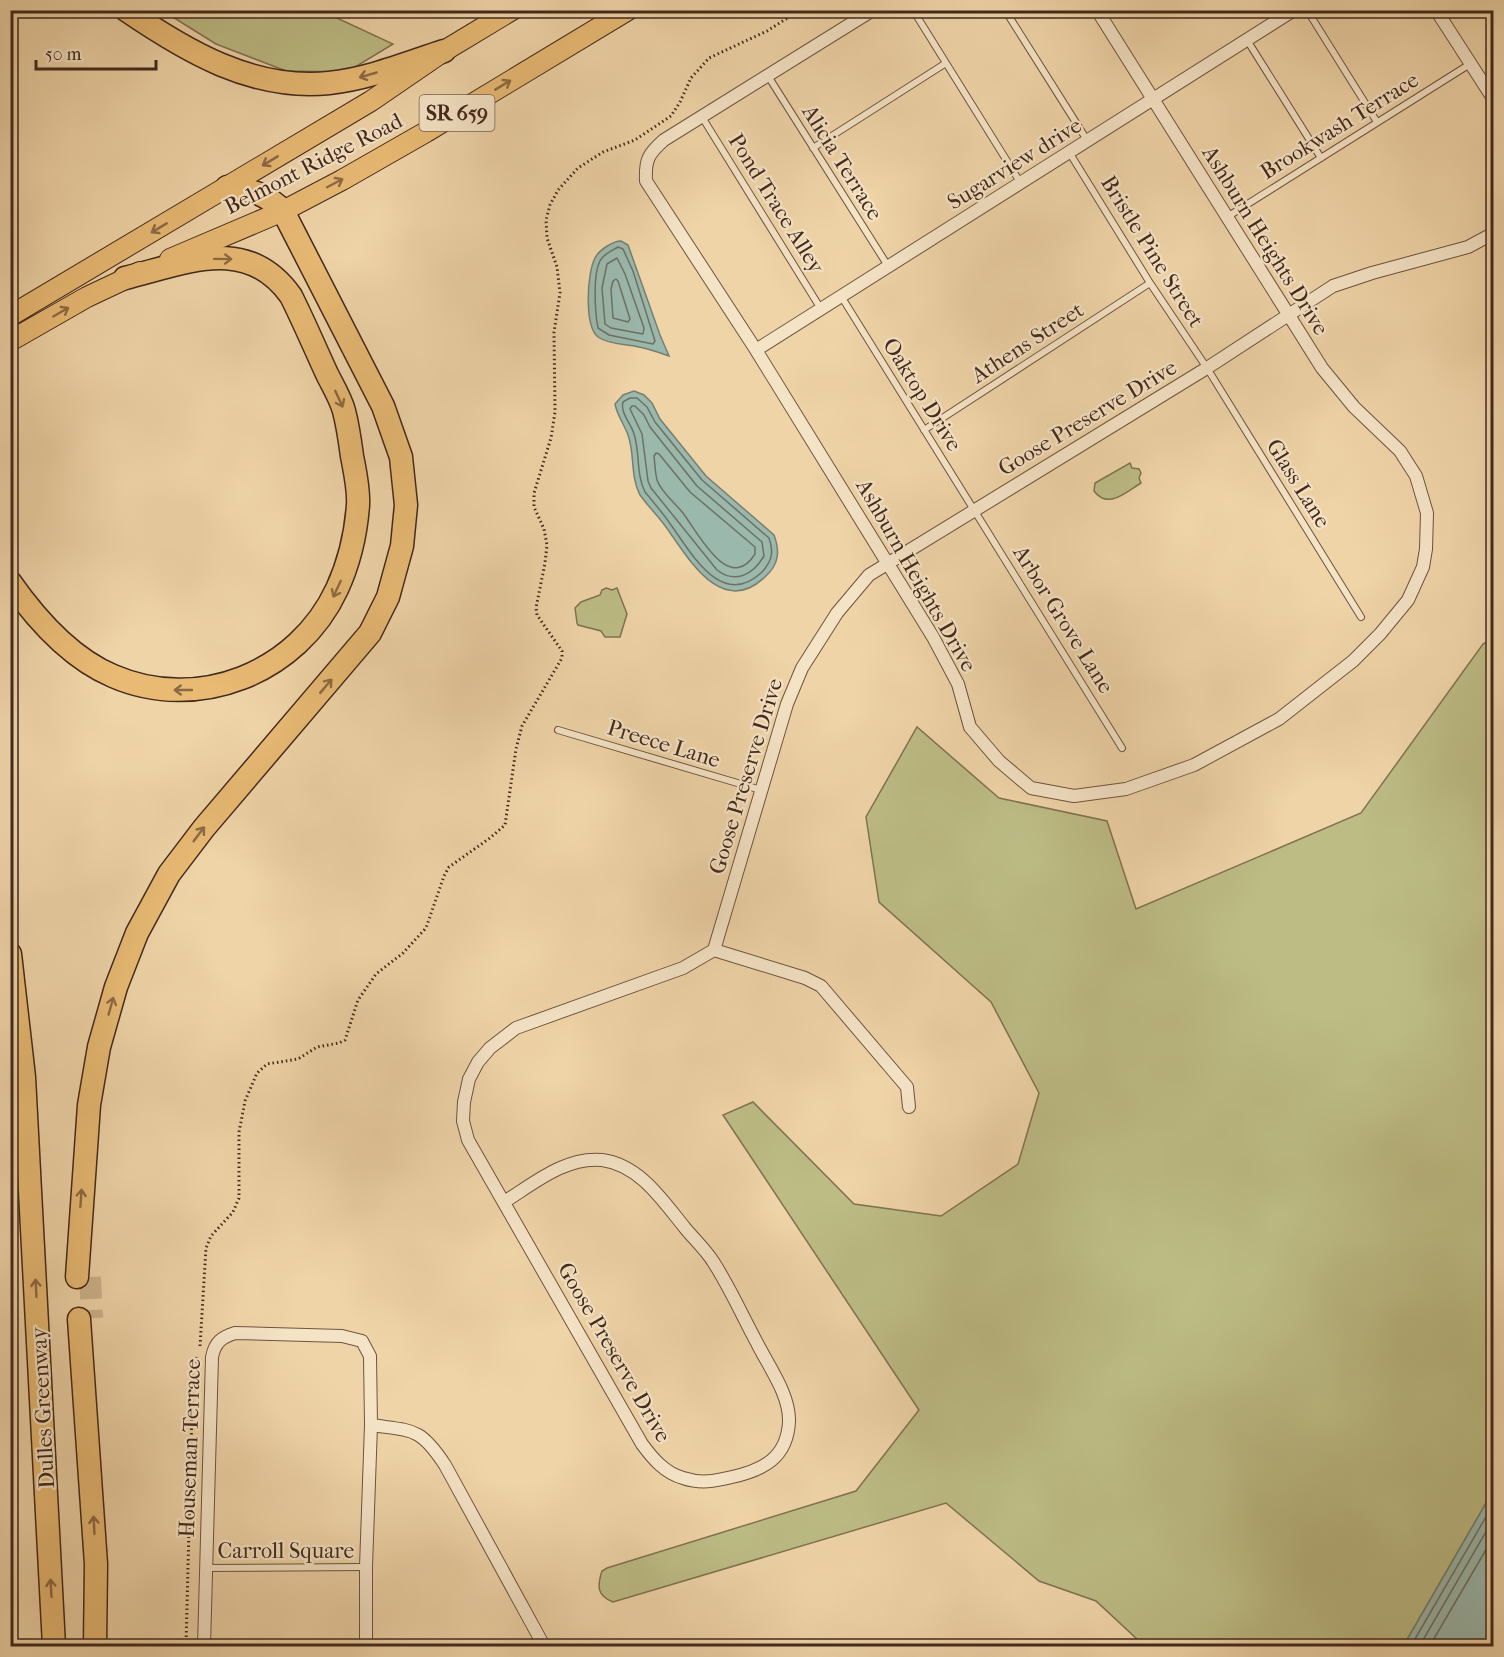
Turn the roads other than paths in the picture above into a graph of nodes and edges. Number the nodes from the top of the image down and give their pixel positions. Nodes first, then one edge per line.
1 (126, 10) edge
2 (512, 10) edge
3 (628, 10) edge
4 (873, 10) edge
5 (914, 10) edge
6 (1005, 10) edge
7 (1097, 10) edge
8 (1294, 10) edge
9 (1307, 10) edge
10 (1436, 10) edge
11 (1247, 40) junction
12 (444, 51) junction
13 (946, 63) junction
14 (1470, 64) junction
15 (768, 76) junction
16 (1152, 100) junction
17 (1494, 100) edge
18 (702, 117) junction
19 (1377, 122) junction
20 (1087, 141) junction
21 (813, 148) junction
22 (1069, 152) junction
23 (1321, 158) junction
24 (1020, 183) junction
25 (227, 187) junction
26 (283, 211) junction
27 (1226, 217) junction
28 (1494, 233) edge
29 (888, 267) junction
30 (125, 278) junction
31 (1150, 283) junction
32 (841, 297) junction
33 (821, 309) junction
34 (1288, 315) junction
35 (10, 316) edge
36 (10, 341) edge
37 (756, 350) junction
38 (1207, 368) junction
39 (924, 430) junction
40 (974, 510) junction
41 (888, 563) junction
42 (10, 582) edge
43 (1361, 617) dead end
44 (558, 730) dead end
45 (1122, 748) dead end
46 (761, 790) junction
47 (714, 950) junction
48 (10, 954) edge
49 (909, 1107) dead end
50 (504, 1202) junction
51 (83, 1277) tunnel mouth
52 (86, 1319) tunnel mouth
53 (371, 1425) junction
54 (366, 1567) junction
55 (206, 1568) junction
56 (54, 1647) edge
57 (95, 1647) edge
58 (204, 1647) edge
59 (366, 1647) edge
60 (544, 1647) edge

12 -> 1 highway
2 - 12 main road, Belmont Ridge Road / SR 659
26 -> 3 main road, Belmont Ridge Road / SR 659
4 - 15 street, Ashburn Heights Drive
5 - 13 lane
6 - 20 lane
7 - 16 street, Ashburn Heights Drive
8 - 11 street, Sugarview drive
9 - 19 lane
10 - 14 street
11 - 16 street, Sugarview drive
11 - 23 lane
12 -> 25 main road, Belmont Ridge Road / SR 659
13 - 21 lane
13 - 24 lane
14 - 17 street
14 - 19 lane, Brookwash Terrace
15 - 18 street, Ashburn Heights Drive
15 - 21 lane, Alicia Terrace
16 - 20 street, Sugarview drive
16 - 27 street, Ashburn Heights Drive
18 - 33 lane, Pond Trace Alley
18 - 37 street, Ashburn Heights Drive
19 - 23 lane, Brookwash Terrace
20 - 22 street, Sugarview drive
21 - 29 lane, Alicia Terrace
22 - 24 street, Sugarview drive
22 - 31 lane, Bristle Pine Street
23 - 27 lane, Brookwash Terrace
24 - 29 street, Sugarview drive
25 - 26 highway
25 -> 35 main road, Belmont Ridge Road / SR 659
26 - 30 main road, Belmont Ridge Road / SR 659
51 -> 26 highway
27 - 34 street, Ashburn Heights Drive
28 - 34 street, Goose Preserve Drive
29 - 32 street, Sugarview drive
36 -> 30 main road, Belmont Ridge Road / SR 659
30 -> 42 highway
31 - 38 lane, Bristle Pine Street
31 - 39 lane, Athens Street
32 - 33 street, Sugarview drive
32 - 39 lane, Oaktop Drive
33 - 37 street, Sugarview drive
34 - 38 street, Goose Preserve Drive
34 - 41 street, Ashburn Heights Drive
37 - 41 street, Ashburn Heights Drive
38 - 40 street, Goose Preserve Drive
38 - 43 lane, Glass Lane
39 - 40 lane, Oaktop Drive
40 - 41 street, Goose Preserve Drive
40 - 45 lane, Arbor Grove Lane
41 - 46 street, Goose Preserve Drive
44 - 46 lane, Preece Lane
46 - 47 street, Goose Preserve Drive
47 - 49 street
47 - 50 street, Goose Preserve Drive
56 -> 48 highway, Dulles Greenway
50 - 50 street, Goose Preserve Drive
57 -> 52 highway
53 - 54 street, Houseman Terrace
53 - 55 street, Houseman Terrace
53 - 60 street
54 - 55 lane, Carroll Square
54 - 59 street, Houseman Terrace
55 - 58 street, Houseman Terrace

